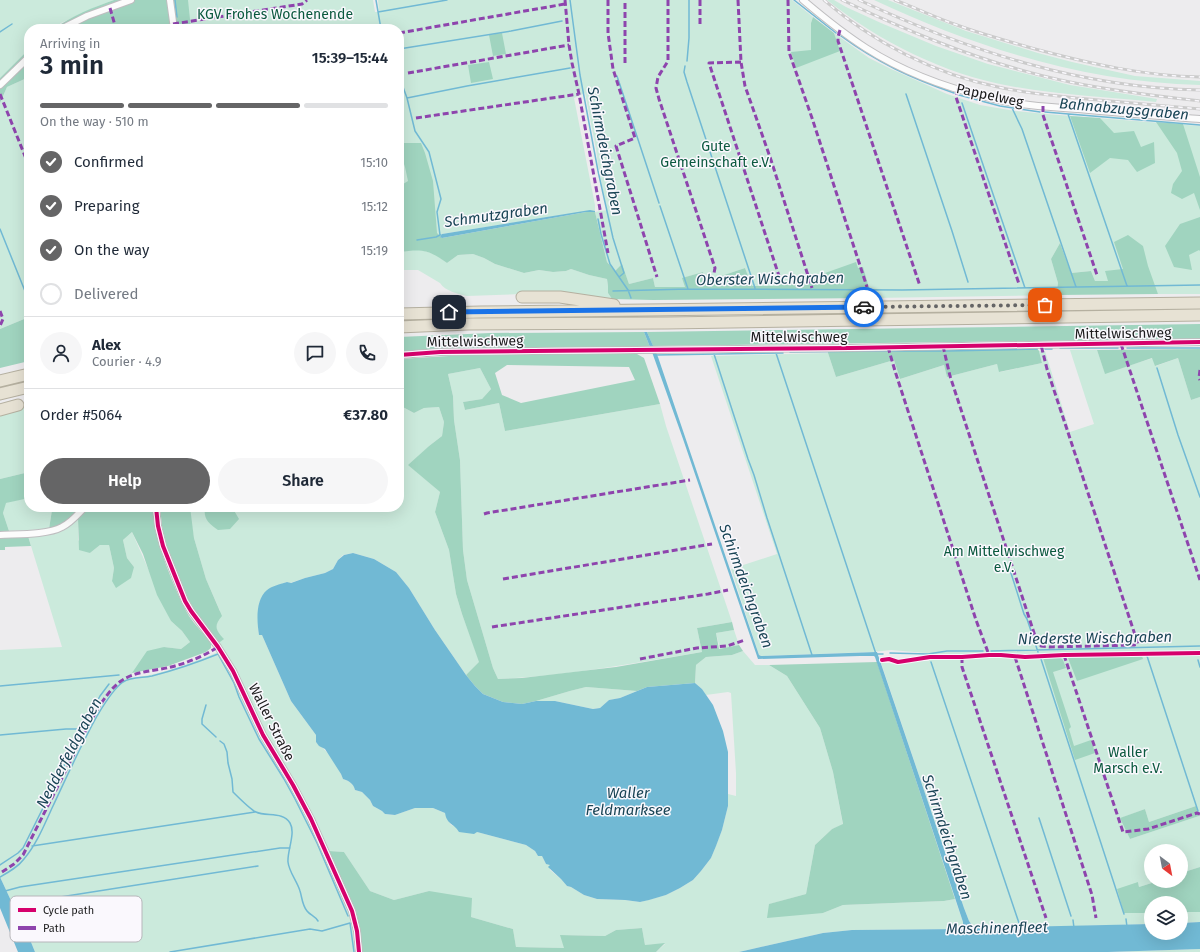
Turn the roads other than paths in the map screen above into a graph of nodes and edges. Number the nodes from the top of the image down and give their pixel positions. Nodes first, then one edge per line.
1 (131, 0) edge
2 (170, 0) edge
3 (803, 0) edge
4 (71, 24) edge
5 (173, 24) edge
6 (24, 62) edge
7 (0, 85) edge
8 (1200, 119) edge
9 (522, 297) dead end
10 (1200, 303) edge
11 (632, 310) junction
12 (404, 314) edge
13 (1200, 315) edge
14 (404, 327) edge
15 (1200, 342) edge
16 (404, 355) edge
17 (24, 375) edge
18 (0, 380) edge
19 (24, 388) edge
20 (0, 394) edge
21 (18, 406) dead end
22 (0, 410) edge
23 (80, 512) edge
24 (157, 512) edge
25 (0, 534) edge
26 (359, 952) edge

1 - 4 street
2 - 5 street
3 - 8 street, Pappelweg
6 - 7 street
9 - 11 highway
10 - 11 highway
11 - 12 highway
13 - 14 highway
15 - 16 street, Mittelwischweg
17 - 18 highway
19 - 20 highway
21 - 22 highway
23 - 25 street
24 - 26 street, Waller Straße

